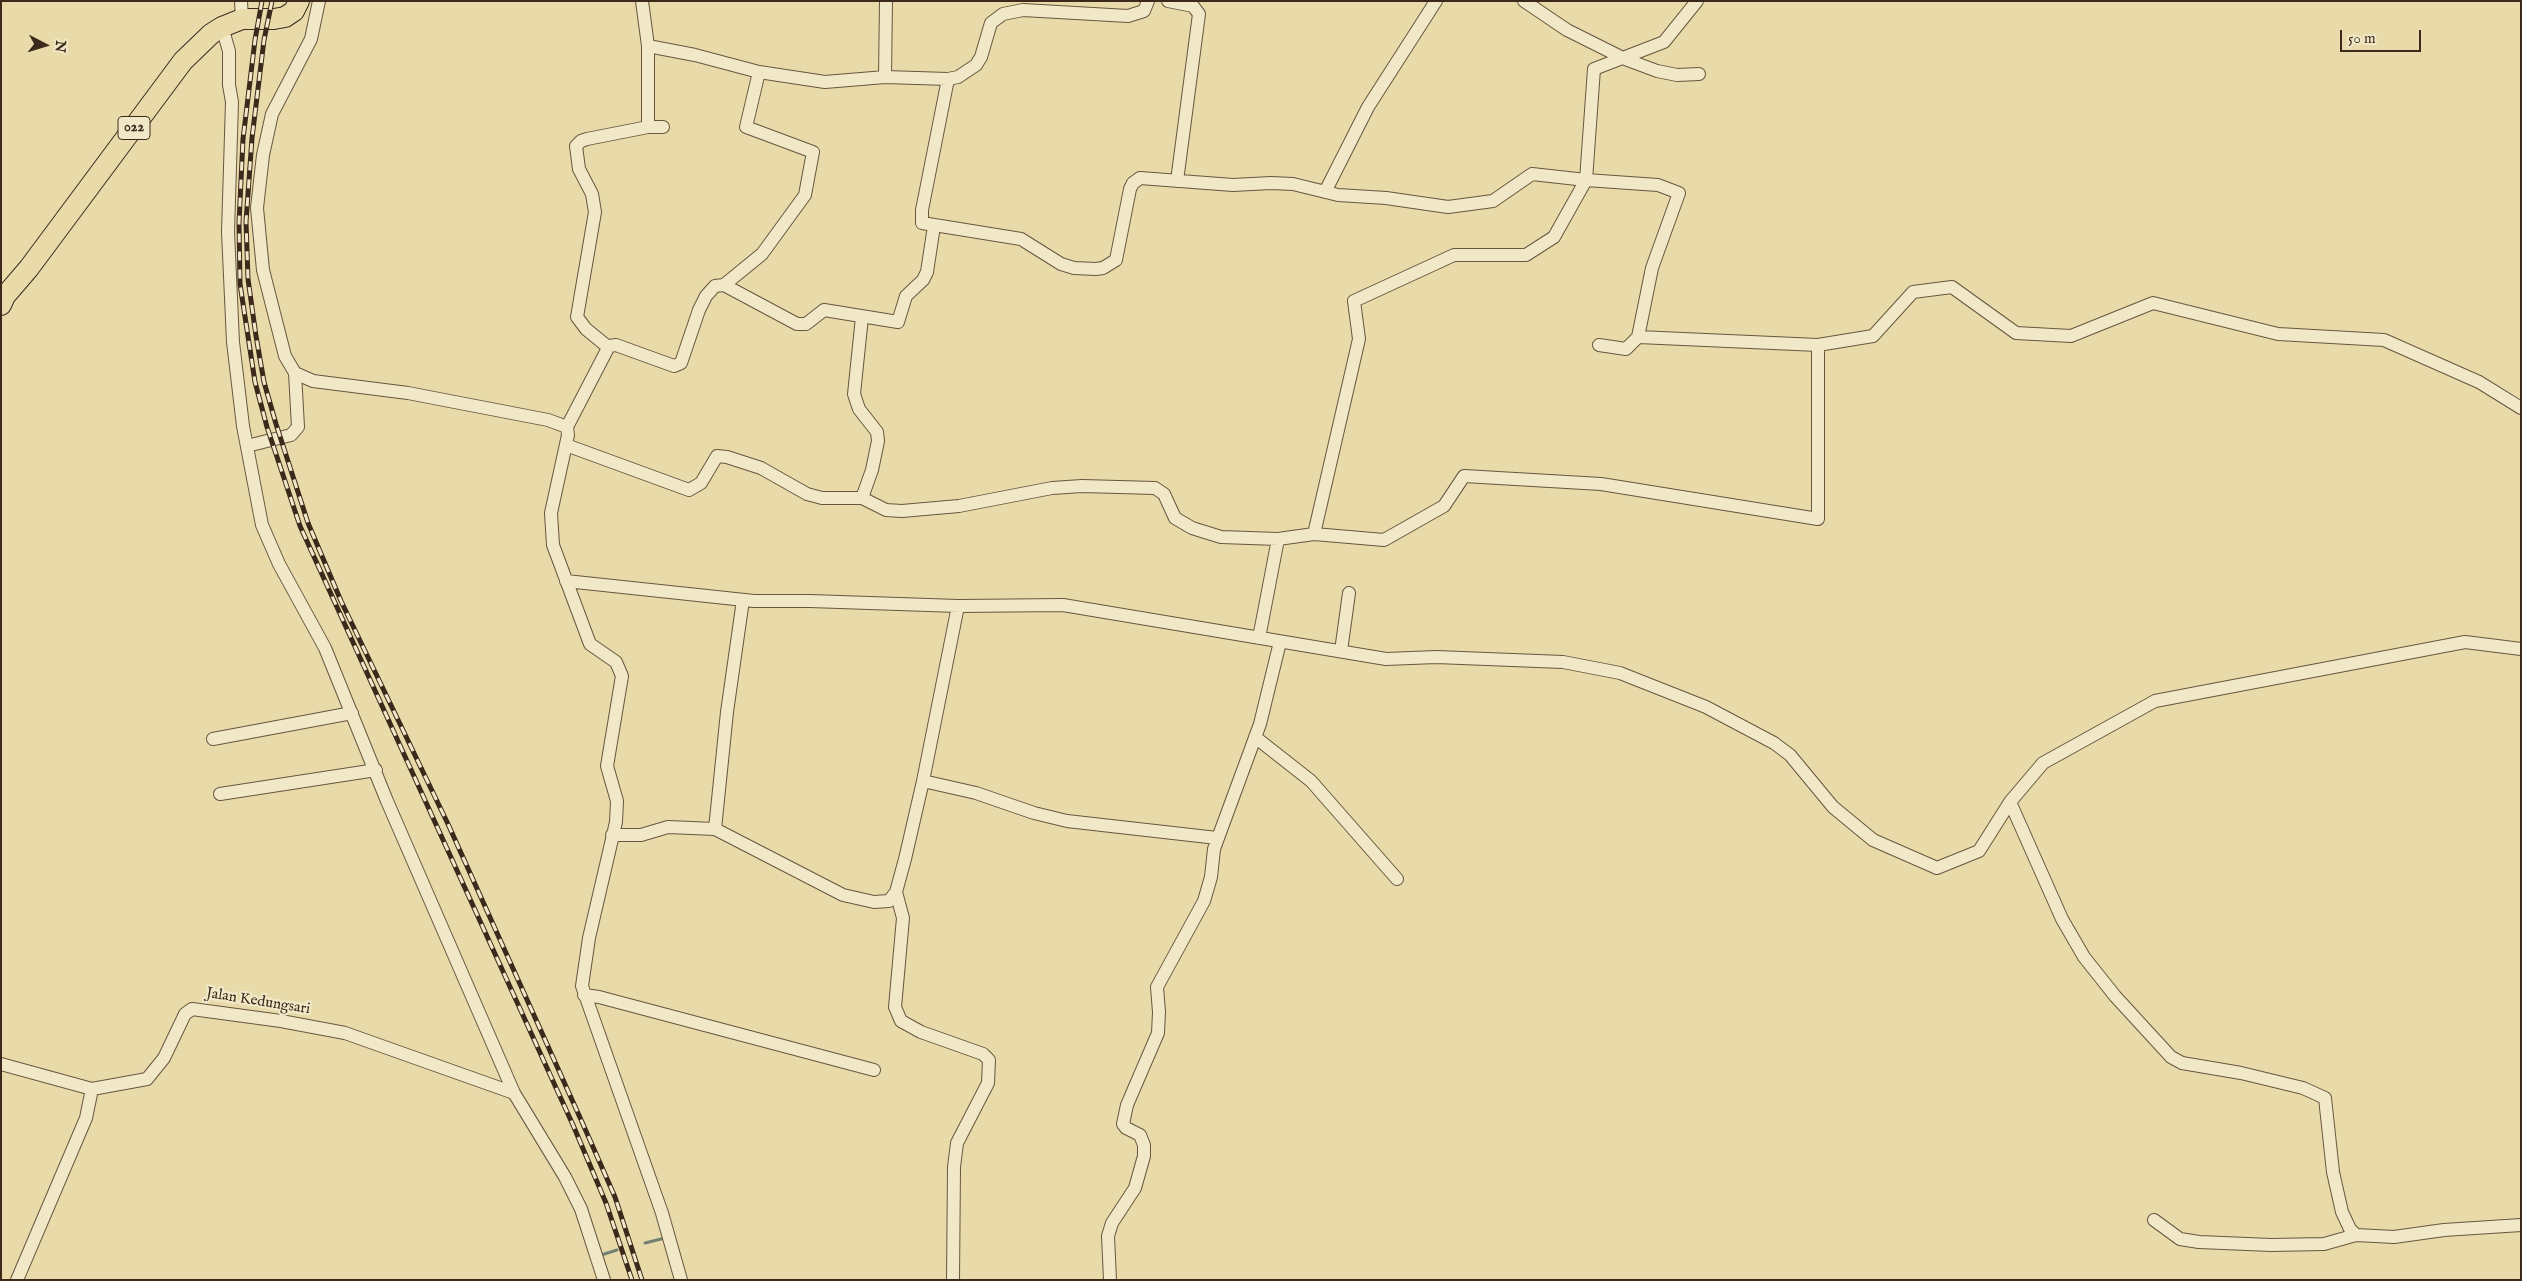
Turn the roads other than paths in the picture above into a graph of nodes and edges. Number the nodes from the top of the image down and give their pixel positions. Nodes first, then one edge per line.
1 (299, 1) edge
2 (319, 1) edge
3 (642, 1) edge
4 (886, 1) edge
5 (1148, 1) edge
6 (1168, 1) edge
7 (1436, 1) edge
8 (1524, 1) edge
9 (1697, 1) edge
10 (242, 10) edge
11 (222, 27) junction
12 (648, 46) junction
13 (1624, 58) junction
14 (759, 72) junction
15 (1699, 74) dead end
16 (884, 77) junction
17 (948, 79) junction
18 (648, 127) junction
19 (663, 127) dead end
20 (1586, 180) junction
21 (1178, 181) junction
22 (1325, 192) junction
23 (934, 226) junction
24 (724, 285) junction
25 (1, 305) edge
26 (862, 317) junction
27 (1638, 337) junction
28 (1600, 345) dead end
29 (1818, 345) junction
30 (608, 348) junction
31 (295, 373) junction
32 (2521, 408) edge
33 (567, 427) junction
34 (247, 446) junction
35 (566, 446) junction
36 (862, 498) junction
37 (1314, 534) junction
38 (1278, 539) junction
39 (566, 581) junction
40 (1350, 593) dead end
41 (743, 600) junction
42 (958, 606) junction
43 (1259, 638) junction
44 (1280, 642) junction
45 (2521, 649) edge
46 (1341, 651) junction
47 (352, 713) junction
48 (1255, 737) junction
49 (212, 739) dead end
50 (376, 770) junction
51 (923, 781) junction
52 (220, 794) dead end
53 (2010, 802) junction
54 (715, 829) junction
55 (612, 835) junction
56 (1218, 838) junction
57 (1397, 878) dead end
58 (896, 892) junction
59 (584, 995) junction
60 (1, 1064) edge
61 (874, 1070) dead end
62 (92, 1089) junction
63 (514, 1093) junction
64 (2154, 1220) dead end
65 (2521, 1225) edge
66 (2356, 1235) junction
67 (17, 1280) edge
68 (604, 1280) edge
69 (681, 1280) edge
70 (953, 1280) edge
71 (1110, 1280) edge

1 - 10 main road, 022
2 - 31 street
3 - 12 street
4 - 16 street
5 - 17 street
6 - 21 street
7 - 22 street
8 - 13 street
9 - 13 street
10 - 11 main road, 022
11 - 25 main road, 022
11 - 34 street
12 - 14 street
12 - 18 street
13 - 15 street
13 - 20 street
14 - 16 street
14 - 24 street
16 - 17 street
17 - 23 street
18 - 19 street
18 - 30 street
20 - 22 street
20 - 27 street
20 - 37 street
21 - 22 street
21 - 23 street
23 - 26 street
24 - 26 street
24 - 30 street
26 - 36 street
27 - 28 street
27 - 29 street
29 - 32 street
29 - 37 street
30 - 33 street
31 - 33 street
31 - 34 street
33 - 35 street
34 - 47 street
35 - 36 street
35 - 39 street
36 - 38 street
37 - 38 street
38 - 43 street
39 - 41 street
39 - 55 street
40 - 46 street
41 - 42 street
41 - 54 street
42 - 43 street
42 - 51 street
43 - 44 street
44 - 46 street
44 - 48 street
45 - 53 street
46 - 53 street
47 - 49 street
47 - 50 street
48 - 56 street
48 - 57 street
50 - 52 street
50 - 63 street
51 - 56 street
51 - 58 street
53 - 66 street
54 - 55 street
54 - 58 street
55 - 59 street
56 - 71 street
58 - 70 street
59 - 61 street
59 - 69 street
60 - 62 street, Jalan Kedungsari
62 - 63 street, Jalan Kedungsari
62 - 67 street
63 - 68 street
64 - 66 street
65 - 66 street

